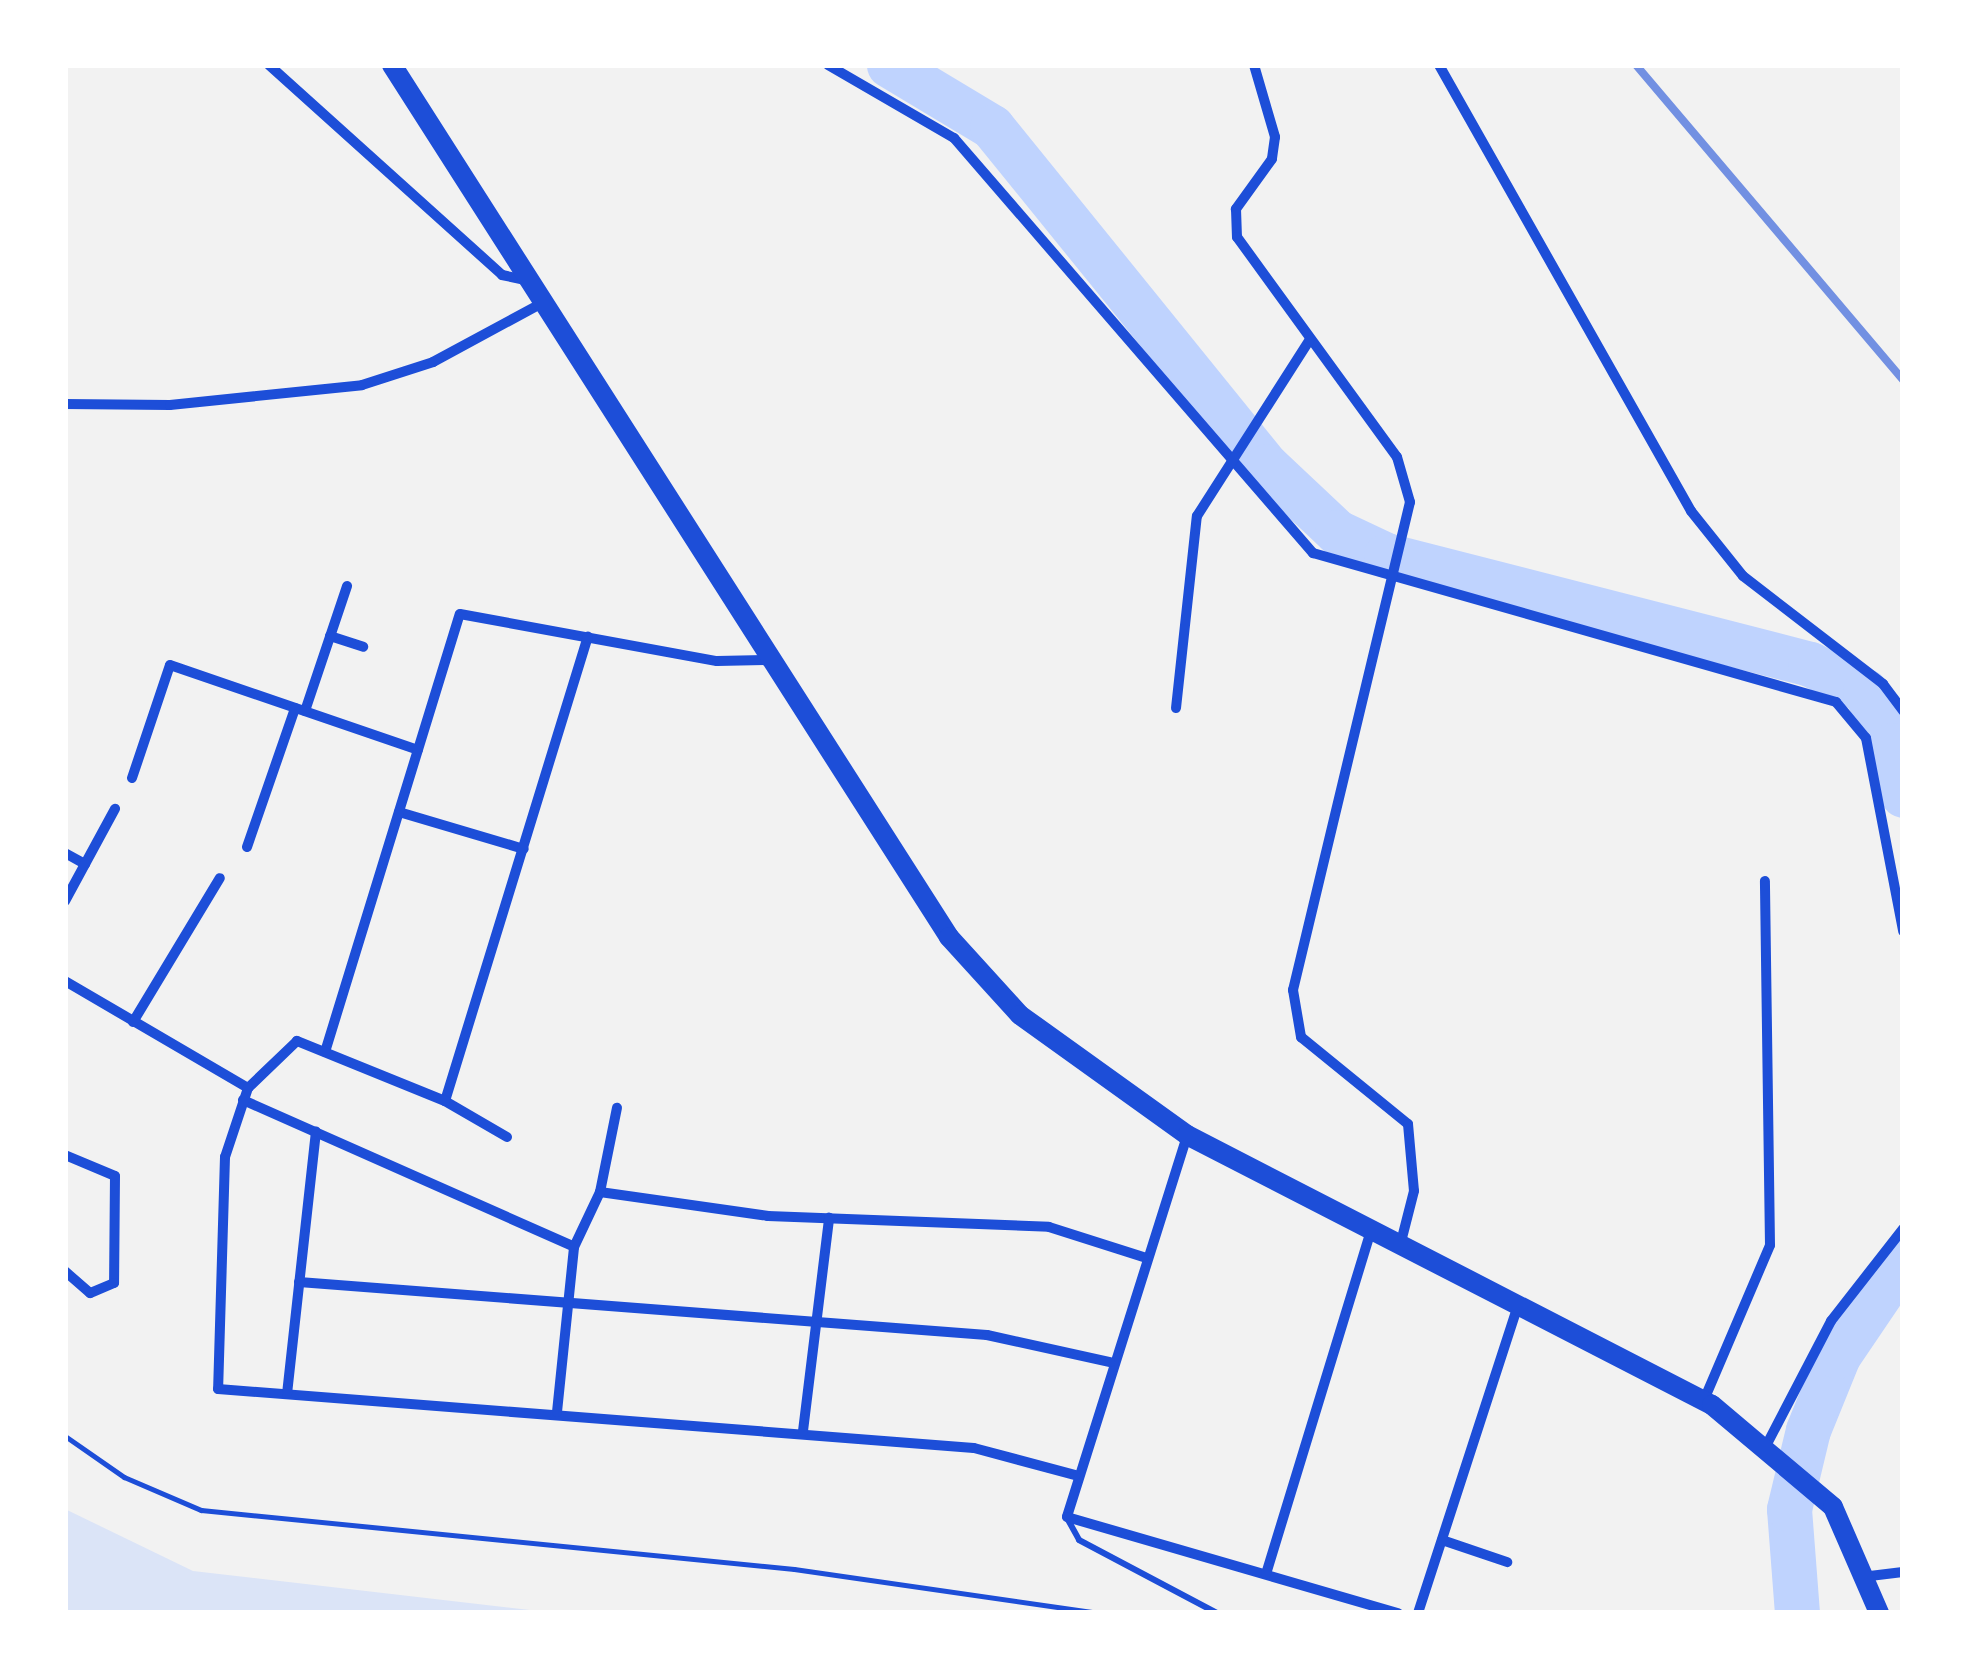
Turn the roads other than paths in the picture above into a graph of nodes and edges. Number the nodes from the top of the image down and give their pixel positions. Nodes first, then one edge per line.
1 (269, 65) edge
2 (392, 65) edge
3 (828, 65) edge
4 (1254, 65) edge
5 (1439, 65) edge
6 (531, 281) junction
7 (545, 301) junction
8 (1310, 342) junction
9 (65, 404) edge
10 (1231, 467) junction
11 (1396, 582) junction
12 (347, 586) dead end
13 (330, 636) junction
14 (588, 638) junction
15 (363, 647) dead end
16 (771, 660) junction
17 (1176, 708) dead end
18 (300, 709) junction
19 (1903, 711) edge
20 (418, 750) junction
21 (132, 778) dead end
22 (115, 809) dead end
23 (399, 812) junction
24 (246, 847) dead end
25 (524, 850) junction
26 (65, 853) edge
27 (85, 864) junction
28 (220, 878) dead end
29 (1765, 882) dead end
30 (65, 901) edge
31 (1903, 931) edge
32 (65, 981) edge
33 (133, 1022) junction
34 (325, 1052) junction
35 (248, 1088) junction
36 (243, 1100) junction
37 (445, 1101) junction
38 (617, 1108) dead end
39 (316, 1132) junction
40 (1187, 1135) junction
41 (507, 1137) dead end
42 (65, 1155) edge
43 (600, 1192) junction
44 (830, 1218) junction
45 (1372, 1228) junction
46 (1903, 1229) edge
47 (1401, 1242) junction
48 (574, 1247) junction
49 (1143, 1257) junction
50 (65, 1271) edge
51 (299, 1282) junction
52 (1519, 1302) junction
53 (567, 1306) junction
54 (816, 1326) junction
55 (1110, 1362) junction
56 (286, 1394) junction
57 (1704, 1400) junction
58 (556, 1412) junction
59 (803, 1431) junction
60 (1775, 1450) junction
61 (1075, 1474) junction
62 (1067, 1517) junction
63 (1442, 1540) junction
64 (1507, 1562) dead end
65 (1903, 1572) edge
66 (1266, 1574) junction
67 (1870, 1576) junction
68 (1217, 1613) edge
69 (1398, 1613) edge
70 (1418, 1613) edge
71 (1879, 1613) edge

1 - 6 street
2 - 6 highway
3 - 10 street
4 - 8 street
5 - 19 street
6 - 7 highway
7 - 9 street
7 - 16 highway
8 - 10 street
8 - 11 street
10 - 11 street
10 - 17 street
11 - 31 street
11 - 47 street
12 - 13 street
13 - 15 street
13 - 18 street
14 - 16 street
14 - 20 street
14 - 25 street
16 - 40 highway
18 - 20 street
18 - 21 street
18 - 24 street
20 - 23 street
22 - 27 street
23 - 25 street
23 - 34 street
25 - 37 street
26 - 27 street
27 - 30 street
28 - 33 street
29 - 57 street
32 - 33 street
33 - 35 street
34 - 35 street
34 - 37 street
35 - 36 street
36 - 39 street
36 - 56 street
37 - 41 street
38 - 43 street
39 - 48 street
39 - 51 street
40 - 45 highway
40 - 49 street
42 - 50 street
43 - 44 street
43 - 48 street
44 - 49 street
44 - 54 street
45 - 47 highway
45 - 66 street
46 - 60 street
47 - 52 highway
48 - 53 street
49 - 55 street
51 - 53 street
51 - 56 street
52 - 57 highway
52 - 63 street
53 - 54 street
53 - 58 street
54 - 55 street
54 - 59 street
55 - 61 street
56 - 58 street
57 - 60 highway
58 - 59 street
59 - 61 street
60 - 67 highway
61 - 62 street
62 - 66 street
62 - 68 lane
63 - 64 street
63 - 70 street
65 - 67 street
66 - 69 street
67 - 71 highway

